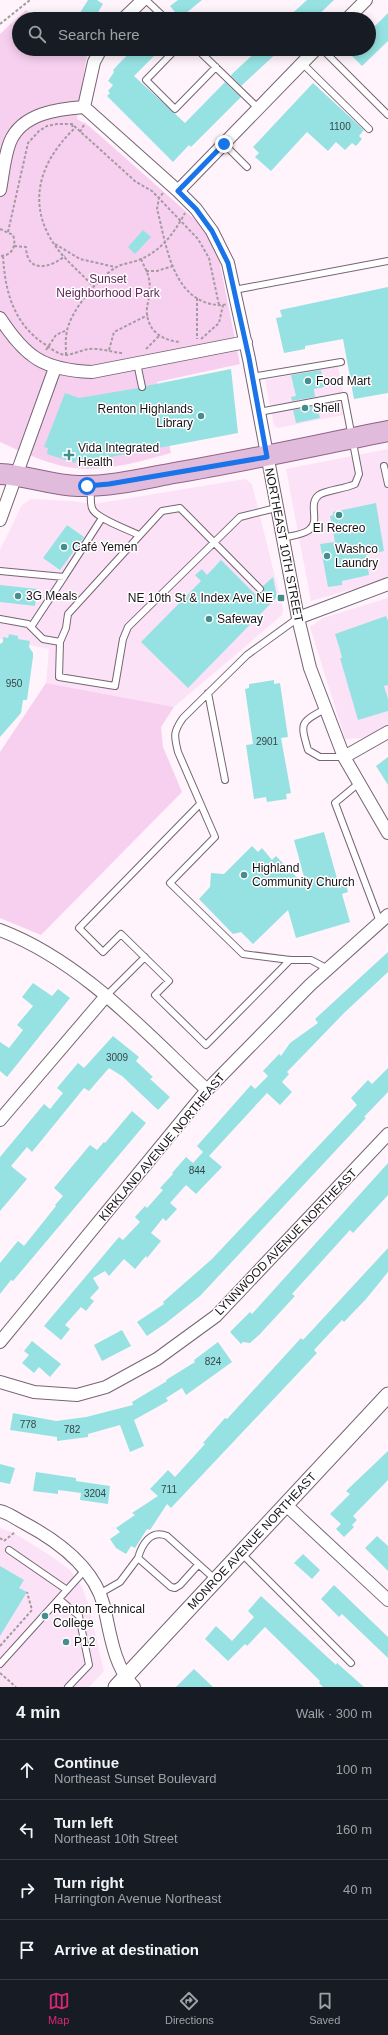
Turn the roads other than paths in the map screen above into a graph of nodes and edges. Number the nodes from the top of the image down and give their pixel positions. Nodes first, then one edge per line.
1 (142, 0) edge
2 (146, 0) edge
3 (366, 0) edge
4 (130, 12) edge
5 (159, 12) edge
6 (354, 12) edge
7 (97, 56) edge
8 (169, 56) edge
9 (204, 56) edge
10 (309, 56) edge
11 (329, 56) edge
12 (302, 63) junction
13 (216, 67) junction
14 (80, 108) junction
15 (258, 108) junction
16 (388, 116) edge
17 (369, 129) dead end
18 (224, 144) junction
19 (247, 167) dead end
20 (174, 188) junction
21 (0, 190) edge
22 (388, 261) edge
23 (234, 290) junction
24 (0, 318) edge
25 (246, 342) junction
26 (341, 362) dead end
27 (137, 363) junction
28 (54, 368) junction
29 (252, 377) junction
30 (142, 387) dead end
31 (259, 412) junction
32 (388, 431) edge
33 (352, 439) junction
34 (267, 457) junction
35 (0, 459) edge
36 (384, 466) dead end
37 (8, 475) edge
38 (388, 484) edge
39 (90, 485) junction
40 (276, 508) junction
41 (102, 518) junction
42 (0, 520) edge
43 (139, 535) junction
44 (282, 538) junction
45 (214, 543) junction
46 (0, 571) edge
47 (64, 577) junction
48 (388, 584) edge
49 (260, 589) dead end
50 (298, 618) junction
51 (0, 619) edge
52 (31, 627) junction
53 (60, 642) junction
54 (208, 693) junction
55 (325, 709) junction
56 (388, 732) edge
57 (344, 757) junction
58 (225, 780) dead end
59 (359, 783) junction
60 (200, 804) junction
61 (388, 833) edge
62 (384, 918) edge
63 (0, 930) edge
64 (144, 957) junction
65 (290, 960) junction
66 (328, 969) junction
67 (106, 996) junction
68 (207, 1090) junction
69 (0, 1120) edge
70 (388, 1134) edge
71 (0, 1342) edge
72 (0, 1382) edge
73 (388, 1395) edge
74 (286, 1506) junction
75 (0, 1511) edge
76 (9, 1550) dead end
77 (241, 1553) junction
78 (138, 1558) junction
79 (198, 1564) junction
80 (85, 1570) junction
81 (216, 1580) junction
82 (67, 1590) junction
83 (99, 1594) junction
84 (59, 1599) junction
85 (388, 1600) edge
86 (351, 1663) dead end
87 (0, 1664) edge
88 (125, 1684) edge
89 (68, 1687) edge

1 - 4 street
2 - 5 lane
3 - 6 street
7 - 14 street
8 - 13 lane
9 - 13 lane
10 - 12 street
11 - 16 lane
12 - 15 street
12 - 17 lane
13 - 15 lane
14 - 20 street, NORTHEAST 10TH STREET
14 - 21 street
15 - 18 street
18 - 19 lane
18 - 20 street
20 - 23 street, NORTHEAST 10TH STREET
22 - 23 lane
23 - 25 street, NORTHEAST 10TH STREET
24 - 28 street
25 - 27 street
25 - 29 street, NORTHEAST 10TH STREET
26 - 29 lane
27 - 28 street
27 - 30 lane
28 - 37 street
29 - 31 street, NORTHEAST 10TH STREET
31 - 33 lane
31 - 34 street, NORTHEAST 10TH STREET
32 - 33 main road
33 - 34 main road
33 - 44 lane
34 - 39 main road
34 - 40 street, NORTHEAST 10TH STREET
35 - 37 main road
36 - 38 lane
37 - 39 main road
37 - 42 street
39 - 41 lane
40 - 44 street, NORTHEAST 10TH STREET
40 - 45 lane
41 - 43 lane
41 - 47 lane
43 - 45 lane
43 - 53 lane
44 - 50 street, NORTHEAST 10TH STREET
45 - 49 lane
45 - 53 lane
46 - 47 lane
47 - 52 lane
48 - 50 street
50 - 54 lane
50 - 55 street, NORTHEAST 10TH STREET
51 - 52 lane
52 - 53 lane
54 - 58 lane
54 - 60 lane
55 - 57 street, NORTHEAST 10TH STREET
55 - 57 lane
56 - 57 street
57 - 59 street, NORTHEAST 10TH STREET
59 - 61 street, NORTHEAST 10TH STREET
59 - 62 lane
60 - 64 lane
60 - 65 lane
62 - 66 street, KIRKLAND AVENUE NORTHEAST
63 - 67 street
64 - 65 lane
64 - 67 lane
65 - 66 lane
66 - 68 street, KIRKLAND AVENUE NORTHEAST
67 - 68 street
67 - 69 street
68 - 71 street, KIRKLAND AVENUE NORTHEAST
70 - 72 street, LYNNWOOD AVENUE NORTHEAST
73 - 74 street, MONROE AVENUE NORTHEAST
74 - 77 street, MONROE AVENUE NORTHEAST
74 - 85 street
75 - 80 street
76 - 82 lane
77 - 81 street, MONROE AVENUE NORTHEAST
77 - 86 lane
78 - 79 lane
78 - 79 lane
78 - 83 lane
79 - 81 lane
80 - 82 lane
80 - 83 street
81 - 88 street, MONROE AVENUE NORTHEAST
82 - 84 lane
83 - 88 street
84 - 87 lane
84 - 89 lane

